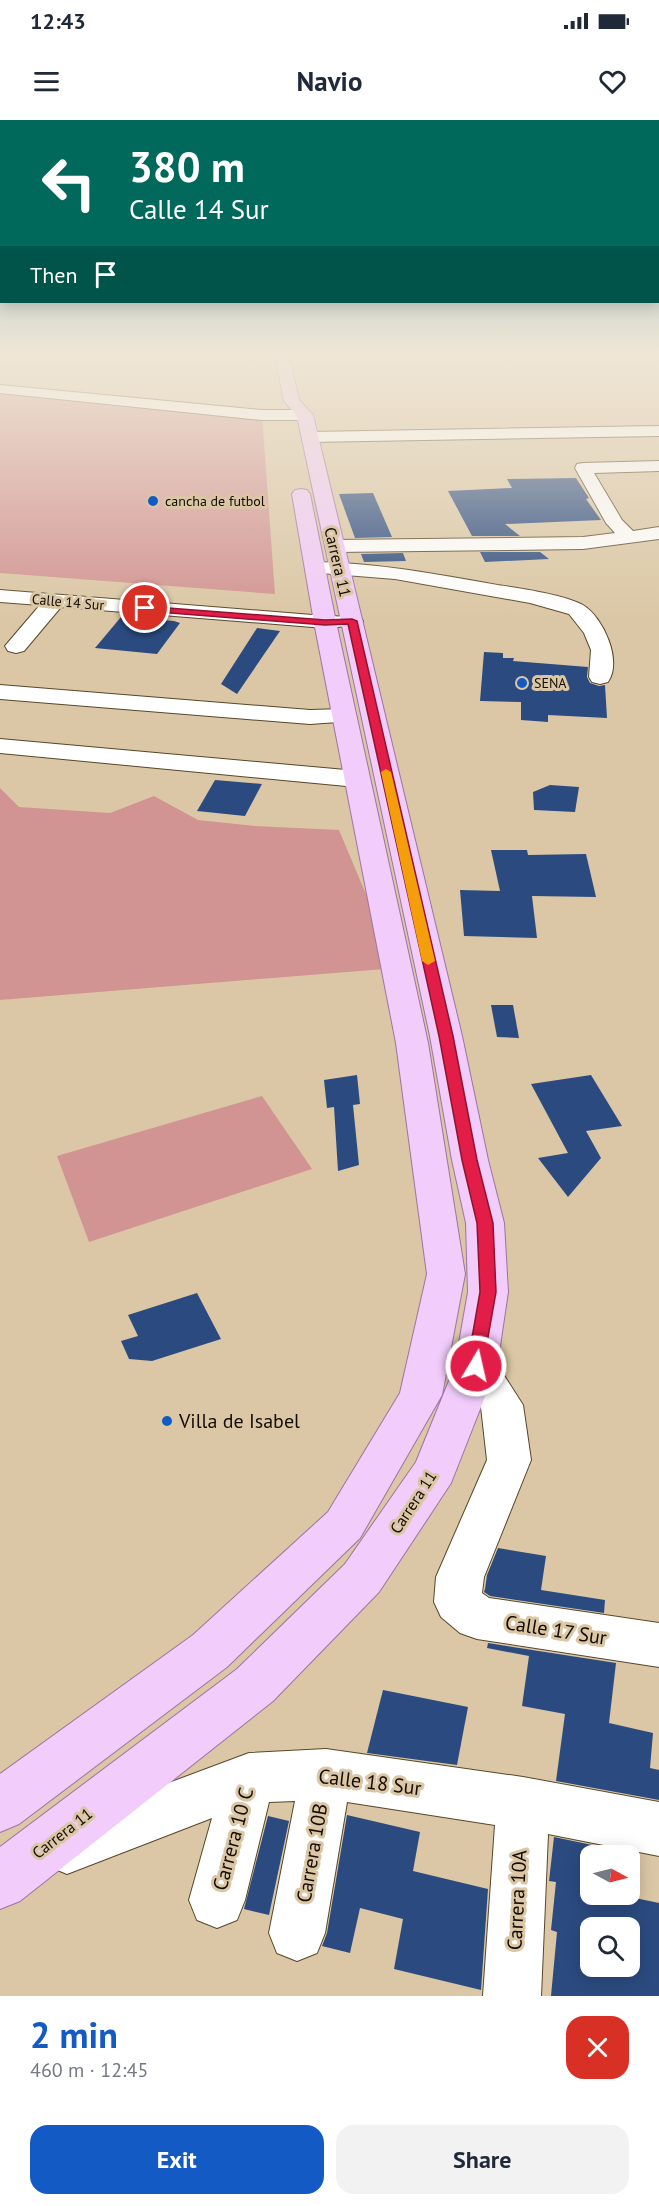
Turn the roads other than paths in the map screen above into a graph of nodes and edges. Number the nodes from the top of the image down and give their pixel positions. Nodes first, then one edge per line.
1 (304, 444) edge
2 (304, 444) edge
3 (659, 466) edge
4 (659, 533) edge
5 (629, 537) junction
6 (330, 561) junction
7 (0, 596) edge
8 (55, 601) junction
9 (338, 622) junction
10 (41, 648) dead end
11 (14, 657) edge
12 (600, 677) dead end
13 (0, 692) edge
14 (344, 716) junction
15 (0, 746) edge
16 (357, 779) junction
17 (476, 1366) junction
18 (659, 1645) edge
19 (326, 1774) junction
20 (249, 1778) junction
21 (523, 1803) junction
22 (0, 1806) edge
23 (659, 1829) edge
24 (10, 1873) edge
25 (217, 1900) dead end
26 (297, 1933) dead end
27 (512, 1996) edge

1 - 6 main road, Carrera 11
2 - 6 main road, Carrera 11
3 - 5 street
4 - 5 street
5 - 6 street
6 - 9 main road, Carrera 11
6 - 12 street
7 - 8 street, Calle 14 Sur
8 - 9 street, Calle 14 Sur
8 - 11 street
9 - 14 main road, Carrera 11
9 - 17 main road, Carrera 11
10 - 11 street
11 - 13 street
13 - 14 street
14 - 16 main road, Carrera 11
15 - 16 street
16 - 22 main road, Carrera 11
17 - 18 street, Calle 17 Sur
17 - 24 main road, Carrera 11
19 - 20 street, Calle 18 Sur
19 - 21 street, Calle 18 Sur
19 - 26 street, Carrera 10B
20 - 24 street, Calle 18 Sur
20 - 25 street, Carrera 10 C
21 - 23 street, Calle 18 Sur
21 - 27 street, Carrera 10A

